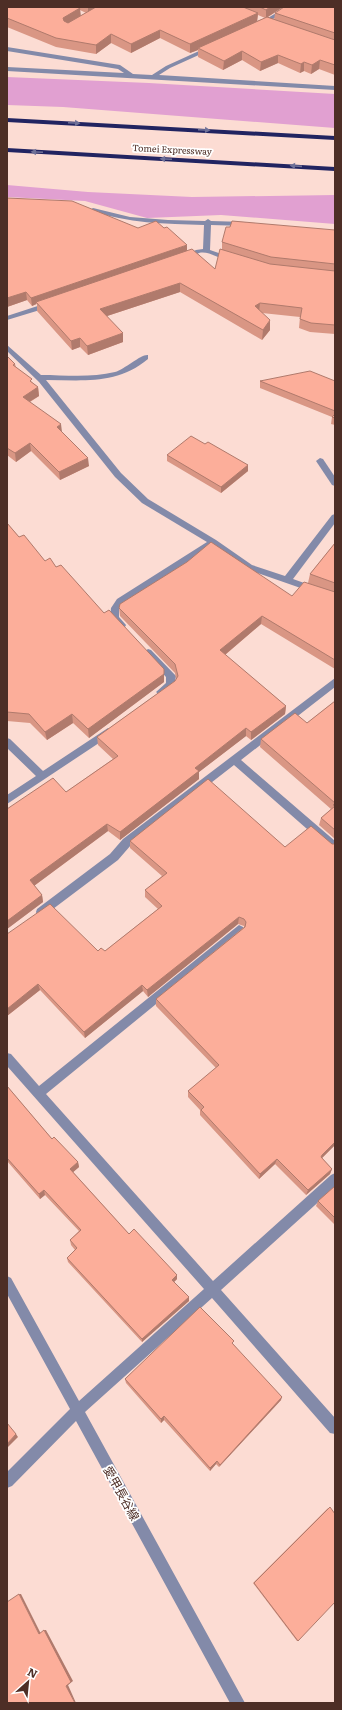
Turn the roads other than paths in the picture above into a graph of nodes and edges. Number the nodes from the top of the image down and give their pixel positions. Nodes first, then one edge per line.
1 (290, 7) edge
2 (259, 19) edge
3 (266, 22) junction
4 (273, 24) edge
5 (252, 28) edge
6 (217, 45) edge
7 (7, 49) edge
8 (7, 69) edge
9 (131, 75) junction
10 (154, 76) junction
11 (335, 88) edge
12 (7, 120) edge
13 (335, 138) edge
14 (7, 150) edge
15 (335, 169) edge
16 (87, 208) edge
17 (208, 221) junction
18 (256, 225) edge
19 (206, 251) junction
20 (179, 259) edge
21 (241, 262) edge
22 (60, 300) edge
23 (7, 318) edge
24 (7, 347) edge
25 (145, 356) dead end
26 (39, 377) junction
27 (320, 461) dead end
28 (335, 483) edge
29 (335, 517) edge
30 (213, 542) junction
31 (287, 580) junction
32 (335, 597) edge
33 (130, 634) edge
34 (140, 644) edge
35 (335, 682) edge
36 (152, 699) edge
37 (116, 726) edge
38 (7, 742) edge
39 (234, 759) junction
40 (42, 776) junction
41 (7, 800) edge
42 (335, 847) edge
43 (32, 918) edge
44 (239, 930) edge
45 (7, 1058) edge
46 (38, 1093) junction
47 (335, 1178) edge
48 (7, 1282) edge
49 (213, 1289) junction
50 (77, 1411) junction
51 (335, 1428) edge
52 (7, 1481) edge
53 (238, 1703) edge

1 - 3 street
2 - 3 street
3 - 4 street
3 - 5 street
6 - 10 street
7 - 9 street
8 - 9 street
9 - 10 street
10 - 11 street
12 -> 13 highway, Tomei Expressway
15 -> 14 highway, Tomei Expressway
16 - 17 street
17 - 18 street
17 - 19 street
19 - 20 street
19 - 21 street
22 - 23 street
24 - 26 street
25 - 26 street
26 - 30 street
27 - 28 street
29 - 31 street
30 - 31 street
30 - 33 street
31 - 32 street
34 - 36 street
35 - 39 street
37 - 40 street
38 - 40 street
39 - 42 street
39 - 43 street
40 - 41 street
44 - 46 street
45 - 46 street
46 - 49 street
47 - 49 street
48 - 50 street, 愛甲長谷線
49 - 50 street
49 - 51 street
50 - 52 street
50 - 53 street, 愛甲長谷線

